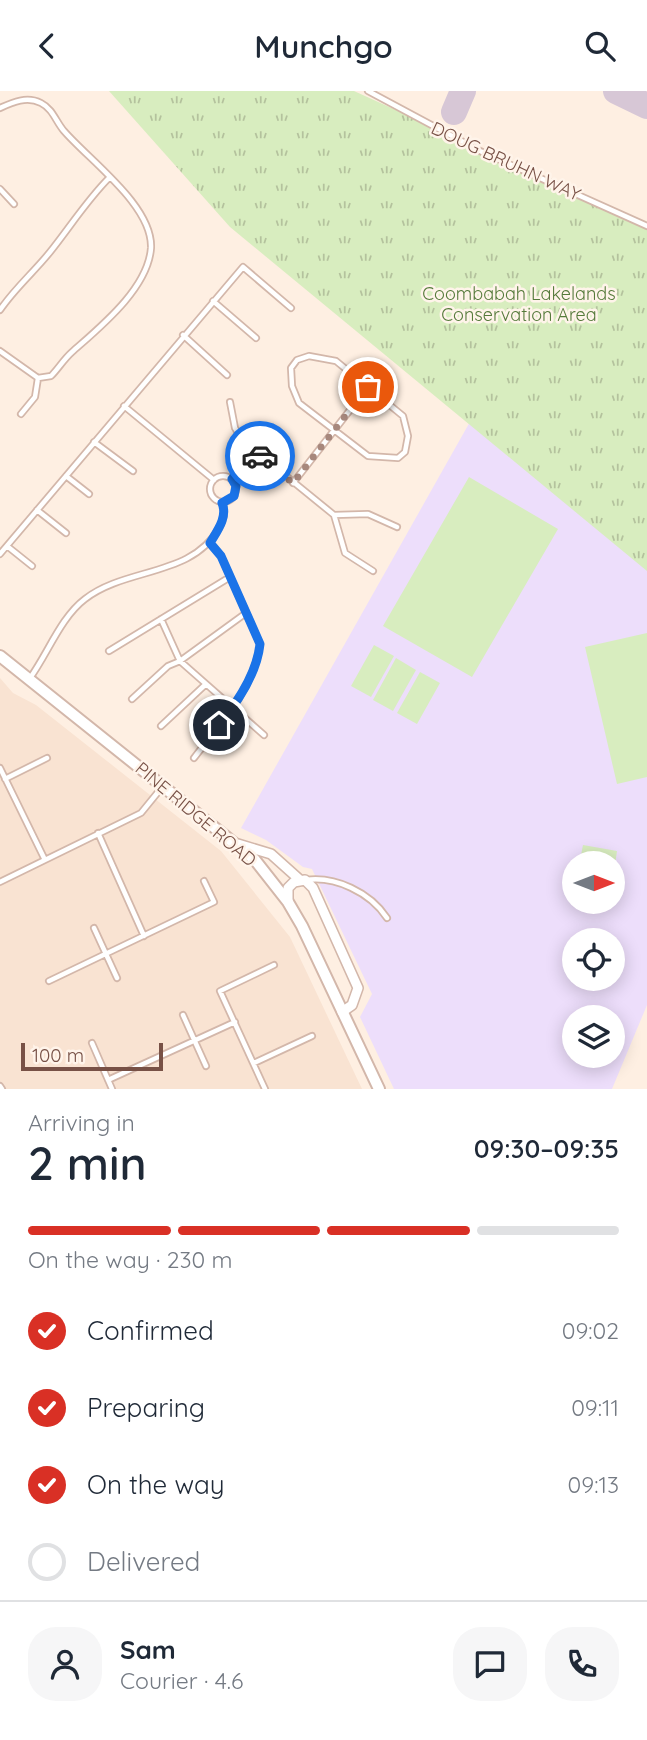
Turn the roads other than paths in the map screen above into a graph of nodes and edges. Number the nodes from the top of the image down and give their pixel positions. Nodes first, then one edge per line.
1 (368, 91) edge
2 (0, 108) edge
3 (109, 178) junction
4 (0, 189) edge
5 (14, 204) dead end
6 (647, 226) edge
7 (213, 301) junction
8 (291, 308) dead end
9 (0, 310) edge
10 (184, 335) junction
11 (256, 338) dead end
12 (0, 351) edge
13 (228, 375) dead end
14 (38, 378) junction
15 (368, 387) junction
16 (230, 402) dead end
17 (124, 406) junction
18 (21, 414) dead end
19 (334, 430) junction
20 (94, 442) junction
21 (254, 451) junction
22 (133, 471) dead end
23 (66, 476) junction
24 (232, 479) junction
25 (214, 480) junction
26 (293, 483) junction
27 (89, 494) dead end
28 (222, 503) junction
29 (37, 510) junction
30 (334, 515) junction
31 (397, 527) dead end
32 (66, 533) dead end
33 (210, 543) junction
34 (7, 546) junction
35 (0, 554) edge
36 (32, 566) dead end
37 (373, 571) dead end
38 (230, 577) junction
39 (246, 613) junction
40 (162, 619) junction
41 (109, 651) dead end
42 (0, 656) edge
43 (180, 661) junction
44 (29, 679) junction
45 (206, 684) junction
46 (132, 699) dead end
47 (232, 708) junction
48 (161, 726) dead end
49 (264, 735) dead end
50 (47, 758) dead end
51 (194, 758) dead end
52 (0, 768) edge
53 (5, 779) junction
54 (163, 785) junction
55 (99, 833) junction
56 (238, 844) junction
57 (45, 860) junction
58 (302, 880) junction
59 (204, 881) dead end
60 (0, 882) edge
61 (288, 902) junction
62 (387, 918) dead end
63 (94, 928) dead end
64 (144, 936) junction
65 (107, 954) junction
66 (274, 965) dead end
67 (117, 978) dead end
68 (49, 981) dead end
69 (342, 1011) junction
70 (184, 1015) dead end
71 (234, 1022) junction
72 (312, 1037) dead end
73 (195, 1040) junction
74 (92, 1043) dead end
75 (254, 1063) junction
76 (206, 1066) dead end
77 (108, 1080) junction
78 (112, 1089) edge
79 (265, 1089) edge
80 (379, 1089) edge

1 - 6 lane, DOUG BRUHN WAY
2 - 3 lane
3 - 9 lane
3 - 14 lane
4 - 5 lane
7 - 8 lane
7 - 10 lane
7 - 11 lane
10 - 13 lane
10 - 17 lane
12 - 14 lane
14 - 18 lane
15 - 19 lane
15 - 19 lane
15 - 19 lane
16 - 21 lane
17 - 20 lane
17 - 25 lane
19 - 26 lane
20 - 22 lane
20 - 23 lane
21 - 24 lane
21 - 26 lane
23 - 27 lane
23 - 29 lane
24 - 25 lane
24 - 28 lane
25 - 28 lane
26 - 30 lane
28 - 33 lane
29 - 32 lane
29 - 34 lane
30 - 31 lane
30 - 37 lane
33 - 38 lane
33 - 44 lane
34 - 35 lane
34 - 36 lane
38 - 39 lane
38 - 40 lane
39 - 43 lane
39 - 47 lane
40 - 41 lane
40 - 43 lane
42 - 44 street, PINE RIDGE ROAD
43 - 45 lane
43 - 46 lane
44 - 54 street, PINE RIDGE ROAD
45 - 47 lane
45 - 48 lane
47 - 49 lane
47 - 51 lane
50 - 53 lane
52 - 53 lane
53 - 57 lane
54 - 55 lane
54 - 56 street, PINE RIDGE ROAD
55 - 57 lane
55 - 64 lane
56 - 58 street
56 - 61 street, PINE RIDGE ROAD
57 - 60 lane
58 - 61 street
58 - 62 lane
58 - 69 street
59 - 64 lane
61 - 69 street, PINE RIDGE ROAD
63 - 65 lane
64 - 65 lane
65 - 67 lane
65 - 68 lane
66 - 71 lane
69 - 80 street, PINE RIDGE ROAD
70 - 73 lane
71 - 73 lane
71 - 75 lane
72 - 75 lane
73 - 76 lane
73 - 77 lane
74 - 77 lane
75 - 79 lane
77 - 78 lane

